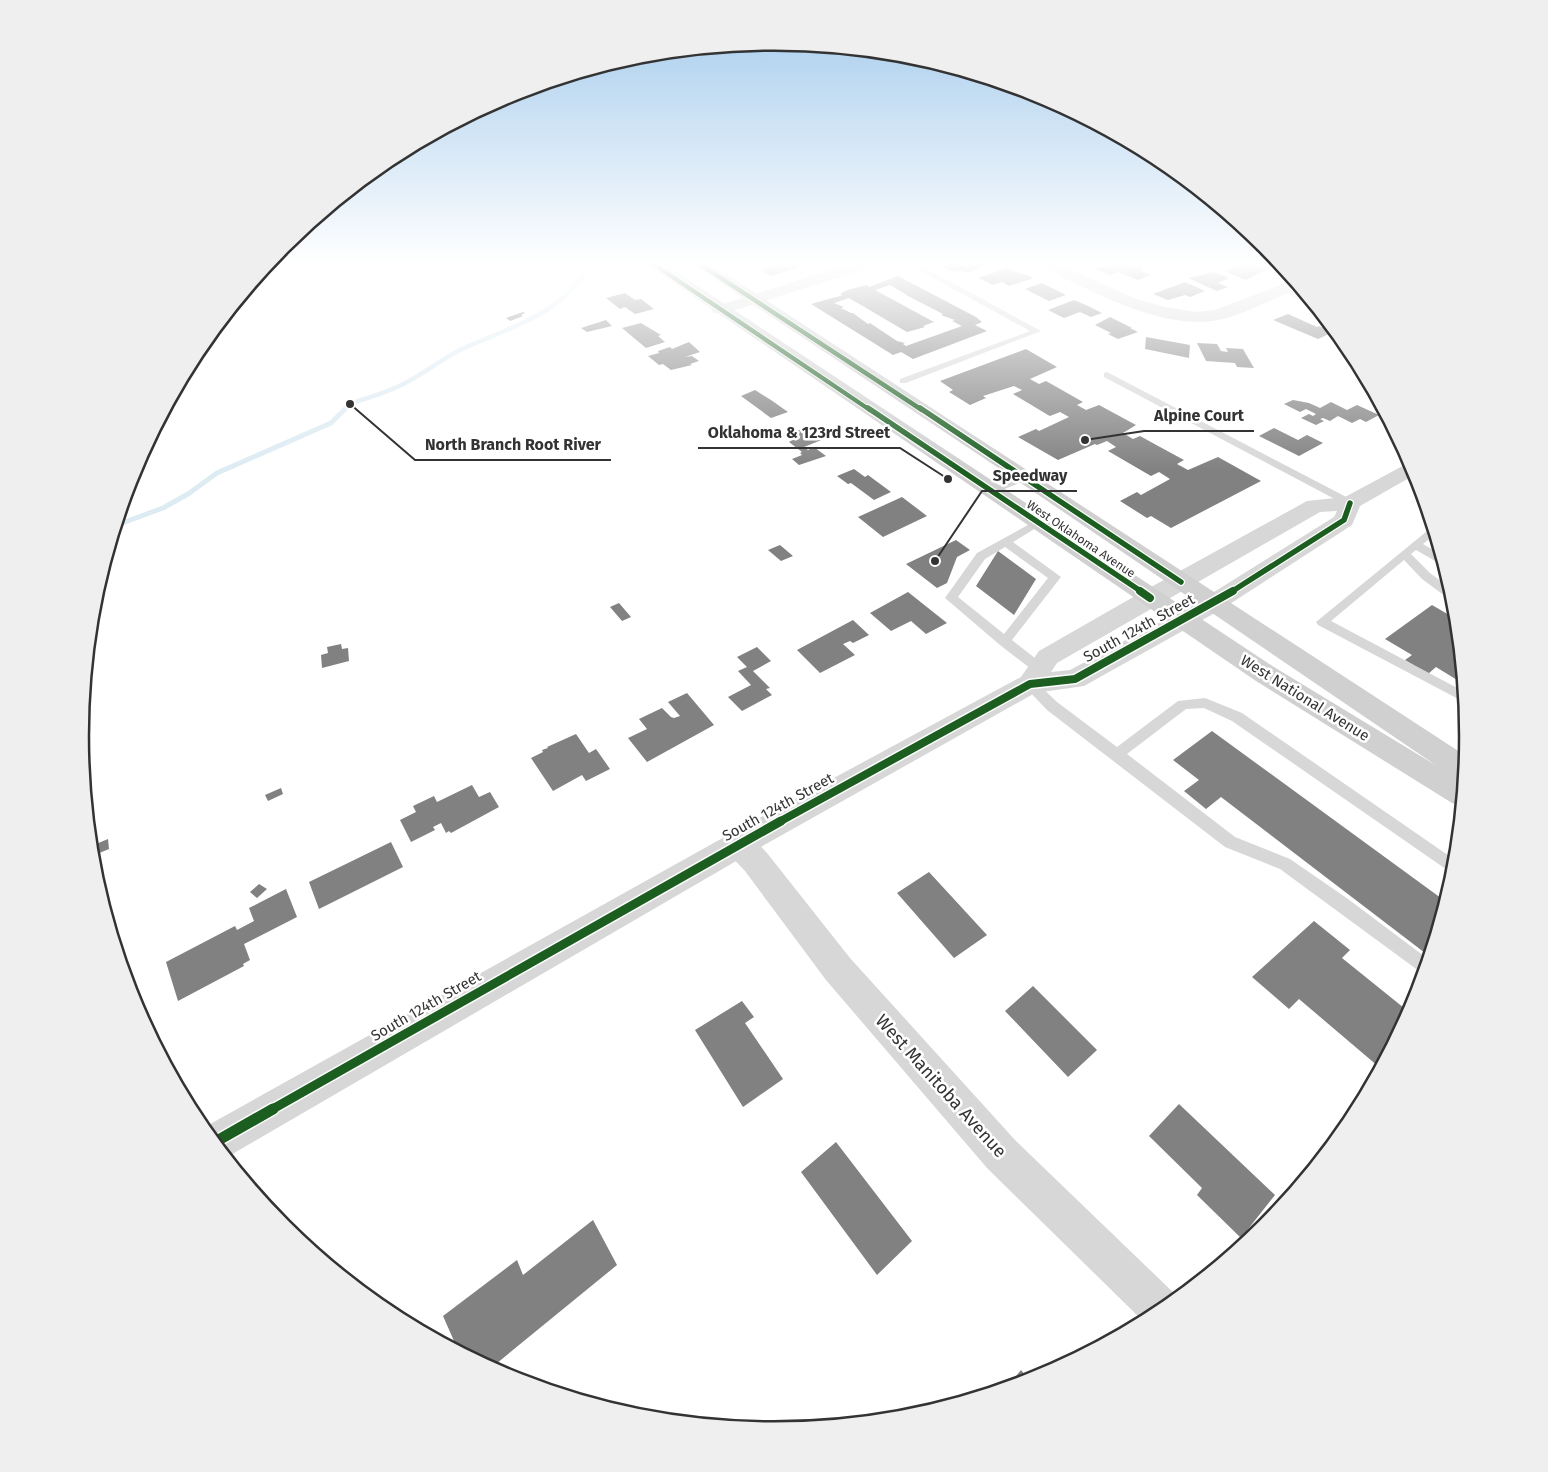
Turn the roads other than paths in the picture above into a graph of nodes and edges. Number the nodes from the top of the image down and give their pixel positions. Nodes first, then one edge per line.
1 (752, 332) edge
2 (803, 332) edge
3 (1035, 332) edge
4 (1107, 375) dead end
5 (903, 381) dead end
6 (1408, 476) edge
7 (1025, 477) junction
8 (991, 491) junction
9 (1350, 503) junction
10 (1037, 523) junction
11 (1428, 535) edge
12 (1006, 542) junction
13 (1416, 545) junction
14 (1405, 554) junction
15 (1434, 554) edge
16 (1181, 582) junction
17 (1442, 588) edge
18 (1150, 598) junction
19 (1214, 603) junction
20 (1182, 620) junction
21 (1004, 642) junction
22 (1035, 676) junction
23 (1457, 693) edge
24 (1116, 754) junction
25 (1458, 765) edge
26 (1456, 790) edge
27 (739, 844) junction
28 (1447, 863) edge
29 (1420, 963) edge
30 (221, 1139) edge
31 (1156, 1304) edge

1 - 8 main road, West Oklahoma Avenue
2 - 7 main road, West Oklahoma Avenue
3 - 5 lane
4 - 9 lane
6 - 9 street, South 124th Street
7 - 8 lane
7 - 16 main road, West Oklahoma Avenue
8 - 10 main road, West Oklahoma Avenue
9 - 16 street, South 124th Street
9 - 19 street, South 124th Street
10 - 12 lane
10 - 18 main road, West Oklahoma Avenue
11 - 13 lane
12 - 21 lane
12 - 21 lane
13 - 14 lane
13 - 15 lane
14 - 17 lane
14 - 23 lane
16 - 18 street, South 124th Street
16 - 19 main road, West National Avenue
18 - 20 main road, West National Avenue
18 - 22 street, South 124th Street
19 - 20 street, South 124th Street
19 - 25 main road, West National Avenue
20 - 22 street, South 124th Street
20 - 26 main road, West National Avenue
21 - 22 lane
22 - 24 lane
22 - 27 street, South 124th Street
24 - 28 lane
24 - 29 lane
27 - 30 street, South 124th Street
27 - 31 street, West Manitoba Avenue

